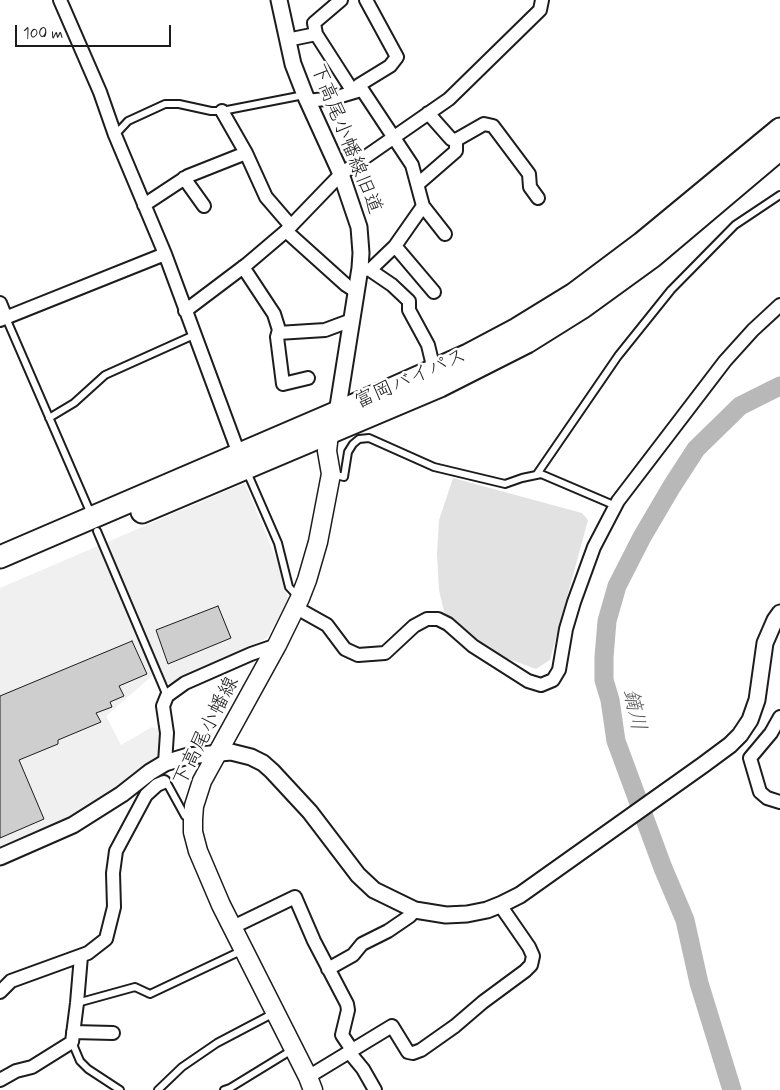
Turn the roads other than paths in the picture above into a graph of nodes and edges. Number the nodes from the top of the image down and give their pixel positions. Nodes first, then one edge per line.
1 (60, 0) edge
2 (279, 0) edge
3 (341, 0) edge
4 (366, 0) edge
5 (542, 0) edge
6 (316, 34) junction
7 (287, 40) junction
8 (362, 90) junction
9 (306, 98) junction
10 (222, 112) junction
11 (428, 113) junction
12 (780, 129) edge
13 (115, 135) junction
14 (395, 138) junction
15 (456, 140) junction
16 (780, 150) edge
17 (246, 153) junction
18 (341, 174) junction
19 (184, 178) junction
20 (418, 184) junction
21 (780, 195) edge
22 (538, 198) dead end
23 (144, 205) junction
24 (204, 206) dead end
25 (423, 206) junction
26 (288, 229) junction
27 (445, 234) dead end
28 (395, 246) junction
29 (165, 254) junction
30 (243, 267) junction
31 (365, 269) junction
32 (357, 292) junction
33 (434, 292) dead end
34 (0, 303) edge
35 (780, 305) edge
36 (185, 311) junction
37 (3, 319) edge
38 (352, 320) junction
39 (278, 333) junction
40 (194, 335) junction
41 (434, 370) junction
42 (308, 378) dead end
43 (337, 413) junction
44 (49, 418) junction
45 (329, 434) junction
46 (242, 461) junction
47 (331, 474) junction
48 (537, 474) junction
49 (616, 506) junction
50 (95, 524) junction
51 (0, 557) edge
52 (0, 572) edge
53 (297, 604) junction
54 (780, 613) edge
55 (277, 645) junction
56 (167, 696) junction
57 (780, 717) edge
58 (217, 754) junction
59 (165, 763) junction
60 (164, 782) joint
61 (133, 785) junction
62 (143, 800) junction
63 (780, 802) edge
64 (193, 822) junction
65 (0, 856) edge
66 (500, 905) junction
67 (415, 910) junction
68 (233, 928) junction
69 (244, 949) junction
70 (81, 956) junction
71 (328, 969) junction
72 (0, 992) edge
73 (77, 1003) junction
74 (276, 1012) junction
75 (113, 1033) dead end
76 (72, 1037) junction
77 (294, 1049) junction
78 (350, 1051) junction
79 (0, 1080) edge
80 (311, 1083) edge
81 (120, 1090) edge
82 (158, 1090) edge
83 (224, 1090) edge
84 (375, 1090) edge

1 - 13 street
2 - 7 street, 下高尾小幡線旧道
3 - 6 street
4 - 8 street
5 - 11 street
6 - 7 street
6 - 8 street
7 - 9 street, 下高尾小幡線旧道
8 - 9 street
8 - 14 street
9 - 10 lane
9 - 18 street, 下高尾小幡線旧道
10 - 13 lane
10 - 17 street
11 - 14 street
11 - 15 street
12 - 41 highway, 富岡バイパス
13 - 23 street
14 - 18 street
14 - 20 street
15 - 20 street
15 - 22 street
16 - 45 highway, 富岡バイパス
17 - 19 street
17 - 26 street
18 - 26 street
18 - 31 street, 下高尾小幡線旧道
19 - 23 street
19 - 24 street
20 - 25 street
21 - 48 lane
23 - 29 street
25 - 27 street
25 - 28 street
26 - 30 street
26 - 32 street
28 - 31 street
28 - 33 street
29 - 36 street
29 - 37 street
30 - 36 street
30 - 39 street
31 - 32 street, 下高尾小幡線旧道
31 - 41 street
32 - 38 street, 下高尾小幡線旧道
34 - 37 street
35 - 49 street
36 - 40 street
37 - 44 lane
38 - 39 street
38 - 43 street, 下高尾小幡線旧道
39 - 42 street
40 - 44 lane
40 - 46 street
41 - 43 highway, 富岡バイパス
43 - 45 main road, 下高尾小幡線
43 - 46 highway, 富岡バイパス
44 - 50 lane
45 - 46 highway, 富岡バイパス
45 - 47 main road, 下高尾小幡線
46 - 50 highway, 富岡バイパス
46 - 53 lane
47 - 48 lane
47 - 53 main road, 下高尾小幡線
48 - 49 lane
49 - 53 street
50 - 51 highway, 富岡バイパス
50 - 52 highway, 富岡バイパス
50 - 56 lane
53 - 55 main road, 下高尾小幡線
54 - 66 street
55 - 56 street
55 - 58 main road, 下高尾小幡線
56 - 59 street
57 - 63 street
58 - 59 street
58 - 64 main road, 下高尾小幡線
58 - 67 street
59 - 61 street
60 - 62 street
60 - 64 lane
61 - 62 street
61 - 65 street
62 - 70 street
64 - 68 main road, 下高尾小幡線
66 - 67 street
66 - 78 street
67 - 71 street
68 - 69 main road, 下高尾小幡線
68 - 71 street
69 - 73 lane
69 - 74 main road, 下高尾小幡線
70 - 72 street
70 - 73 street
71 - 78 street
73 - 76 street
74 - 77 main road, 下高尾小幡線
74 - 82 lane
75 - 76 street
76 - 79 street
76 - 81 lane
77 - 80 main road, 下高尾小幡線
77 - 83 lane
78 - 80 street
78 - 84 street

